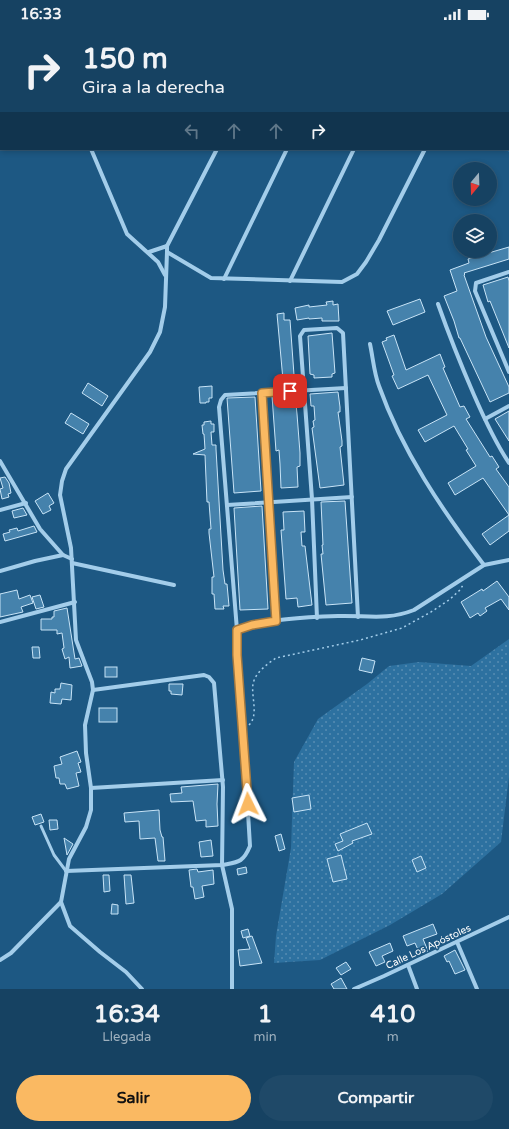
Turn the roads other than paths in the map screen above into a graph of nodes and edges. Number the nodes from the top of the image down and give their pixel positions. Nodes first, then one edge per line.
1 (91, 150) edge
2 (216, 150) edge
3 (287, 150) edge
4 (354, 150) edge
5 (424, 150) edge
6 (167, 246) junction
7 (149, 252) junction
8 (167, 252) junction
9 (509, 272) edge
10 (165, 276) junction
11 (224, 279) junction
12 (290, 281) junction
13 (438, 304) dead end
14 (370, 344) dead end
15 (509, 372) edge
16 (346, 388) junction
17 (304, 390) junction
18 (262, 393) junction
19 (509, 406) edge
20 (485, 419) junction
21 (0, 461) edge
22 (509, 463) edge
23 (352, 497) junction
24 (312, 499) junction
25 (269, 502) junction
26 (26, 503) junction
27 (227, 505) junction
28 (0, 510) edge
29 (62, 555) junction
30 (509, 560) edge
31 (72, 561) junction
32 (484, 565) junction
33 (0, 571) edge
34 (174, 585) dead end
35 (75, 602) junction
36 (358, 617) junction
37 (317, 618) junction
38 (276, 621) junction
39 (0, 622) edge
40 (237, 630) junction
41 (93, 690) junction
42 (223, 780) junction
43 (91, 788) junction
44 (41, 826) dead end
45 (222, 865) junction
46 (66, 871) junction
47 (61, 902) junction
48 (508, 919) edge
49 (457, 942) junction
50 (0, 960) edge
51 (408, 965) junction
52 (142, 989) edge
53 (232, 989) edge
54 (355, 989) edge
55 (418, 989) edge
56 (477, 989) edge

1 - 7 street
2 - 6 street
3 - 11 street
4 - 12 street
5 - 12 street
6 - 7 street
6 - 8 street
7 - 10 street
8 - 10 street
8 - 11 street
9 - 15 street
10 - 31 street
11 - 12 street
13 - 20 street
14 - 32 street
16 - 17 street
16 - 17 street
16 - 23 street
17 - 18 street
17 - 24 street
18 - 25 street
18 - 27 street
19 - 20 street
20 - 22 street
21 - 26 street
23 - 24 street
23 - 36 street
24 - 25 street
24 - 37 street
25 - 27 street
25 - 38 street
26 - 28 street
26 - 29 street
27 - 40 street
29 - 31 street
29 - 33 street
30 - 32 street
31 - 34 street
31 - 35 street
32 - 36 street
35 - 39 street
35 - 41 street
36 - 37 street
37 - 38 street
38 - 40 street
40 - 45 street
41 - 42 street
41 - 43 street
42 - 43 street
42 - 45 street
43 - 46 street
44 - 46 lane
45 - 46 street
45 - 53 street
46 - 47 street
47 - 50 street
47 - 52 street
48 - 49 street, Calle Los Apóstoles
49 - 51 street, Calle Los Apóstoles
49 - 56 street
51 - 54 street, Calle Los Apóstoles
51 - 55 street

